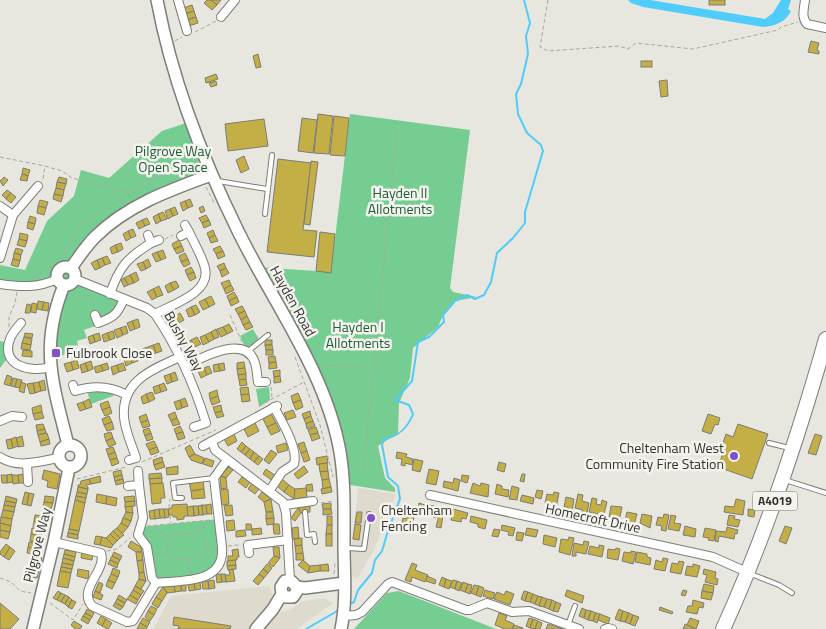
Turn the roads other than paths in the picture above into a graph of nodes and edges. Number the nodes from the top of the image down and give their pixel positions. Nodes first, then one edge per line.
1 (157, 0) edge
2 (178, 0) edge
3 (236, 0) edge
4 (805, 0) edge
5 (221, 17) dead end
6 (826, 28) edge
7 (187, 31) dead end
8 (272, 155) dead end
9 (209, 178) junction
10 (38, 186) road end
11 (267, 189) junction
12 (0, 206) edge
13 (265, 214) dead end
14 (13, 215) junction
15 (181, 236) road end
16 (153, 240) road end
17 (0, 258) edge
18 (73, 274) junction
19 (60, 282) junction
20 (0, 284) edge
21 (110, 294) junction
22 (124, 299) junction
23 (155, 314) junction
24 (95, 315) road end
25 (21, 322) dead end
26 (268, 335) dead end
27 (826, 339) edge
28 (247, 352) junction
29 (180, 356) junction
30 (185, 366) junction
31 (50, 367) junction
32 (266, 382) road end
33 (73, 385) dead end
34 (127, 395) junction
35 (22, 417) dead end
36 (0, 422) edge
37 (194, 427) dead end
38 (212, 442) junction
39 (769, 443) dead end
40 (68, 445) junction
41 (203, 446) dead end
42 (793, 448) junction
43 (0, 457) edge
44 (59, 458) junction
45 (129, 460) dead end
46 (227, 460) junction
47 (27, 464) junction
48 (69, 468) junction
49 (138, 471) dead end
50 (214, 478) junction
51 (783, 479) junction
52 (28, 482) dead end
53 (139, 485) junction
54 (128, 486) dead end
55 (270, 490) junction
56 (826, 493) edge
57 (430, 495) dead end
58 (182, 498) dead end
59 (313, 501) road end
60 (284, 505) junction
61 (305, 512) dead end
62 (369, 514) dead end
63 (288, 540) junction
64 (54, 542) junction
65 (315, 542) dead end
66 (344, 548) junction
67 (248, 549) road end
68 (749, 573) junction
69 (156, 583) junction
70 (294, 584) junction
71 (340, 584) junction
72 (792, 592) dead end
73 (575, 606) dead end
74 (344, 610) junction
75 (568, 625) junction
76 (35, 628) edge
77 (256, 629) edge
78 (340, 629) edge
79 (579, 629) edge
80 (605, 629) edge
81 (612, 629) edge
82 (724, 629) edge

1 - 9 street, Hayden Road
2 - 7 street
3 - 5 street
4 - 6 street
8 - 11 lane
9 - 11 lane
9 - 18 street
9 - 66 street, Hayden Road
10 - 14 street
11 - 13 lane
12 - 14 street
14 - 17 street
15 - 23 street
16 - 21 street
18 - 19 street
18 - 19 street
18 - 21 street, Bushy Way
19 - 20 street
19 - 31 street
21 - 22 street, Bushy Way
22 - 23 street, Bushy Way
22 - 24 street
23 - 29 street, Bushy Way
25 - 31 street
26 - 28 lane
27 - 42 highway, A4019
28 - 30 street
28 - 32 street
29 - 30 street, Bushy Way
29 - 34 street
30 - 37 street, Bushy Way
31 - 40 street
33 - 34 street
34 - 45 street
35 - 36 street
38 - 41 street
38 - 46 street
38 - 55 street
39 - 42 lane
40 - 44 street
40 - 48 street
42 - 51 highway, A4019
43 - 47 street
44 - 47 street
44 - 48 street
46 - 50 street
46 - 55 street
47 - 52 street
48 - 64 street, Pilgrove Way
49 - 53 street
50 - 58 lane
50 - 69 street
51 - 56 lane
51 - 68 highway, A4019
53 - 54 street
53 - 69 street
55 - 60 street
57 - 68 street, Homecroft Drive
59 - 60 street
60 - 63 street
61 - 65 lane
62 - 66 lane
63 - 67 street
63 - 70 street
64 - 69 street
64 - 76 street, Pilgrove Way
66 - 71 street, Hayden Road
68 - 72 lane
68 - 82 highway, A4019
70 - 71 street
70 - 77 street
71 - 74 street, Hayden Road
73 - 75 lane
74 - 75 street
74 - 78 street, Hayden Road
75 - 79 street
80 - 81 street

